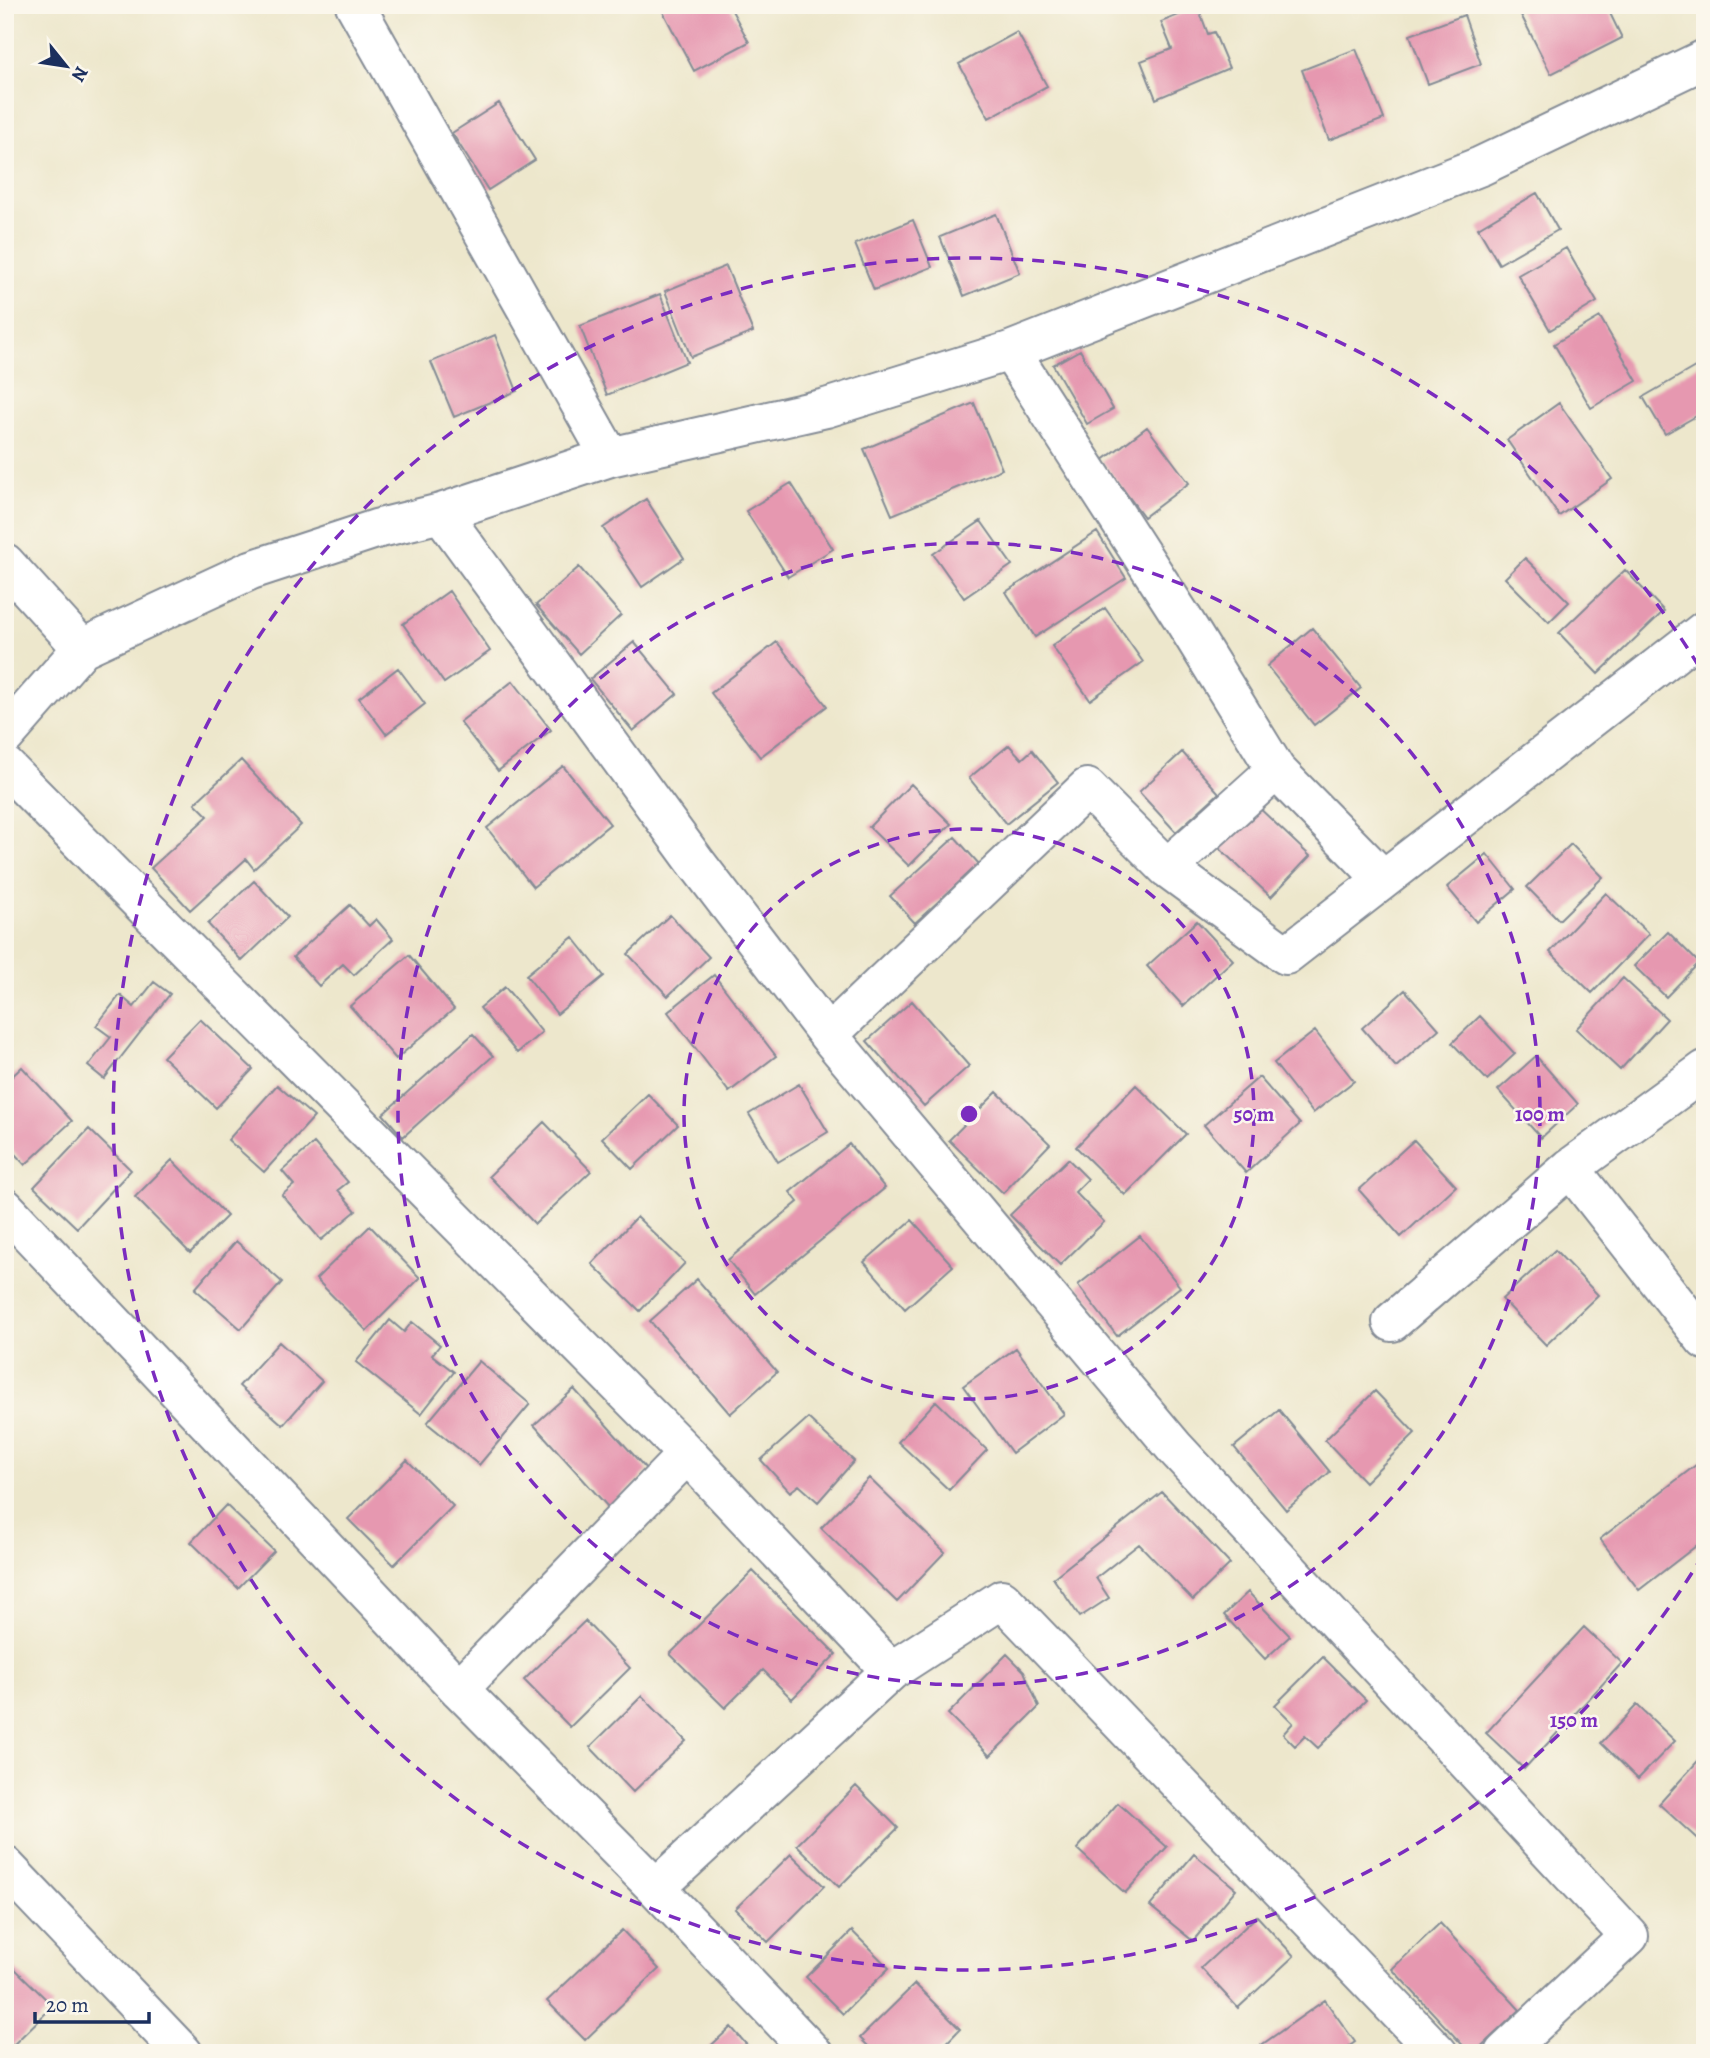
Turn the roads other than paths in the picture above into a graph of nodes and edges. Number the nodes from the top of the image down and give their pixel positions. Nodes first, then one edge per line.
1 (355, 5) edge
2 (1705, 59) edge
3 (1010, 351) junction
4 (610, 457) junction
5 (441, 513) junction
6 (5, 563) edge
7 (1705, 630) edge
8 (82, 648) junction
9 (5, 736) edge
10 (5, 766) edge
11 (1276, 771) junction
12 (1167, 868) junction
13 (1382, 878) junction
14 (828, 1035) junction
15 (1705, 1070) edge
16 (1570, 1168) junction
17 (5, 1208) edge
18 (1392, 1322) dead end
19 (1705, 1340) edge
20 (687, 1454) junction
21 (891, 1671) junction
22 (459, 1689) junction
23 (5, 1866) edge
24 (656, 1888) junction
25 (183, 2053) edge
26 (813, 2053) edge
27 (1438, 2053) edge
28 (1504, 2053) edge

1 - 4 street
2 - 3 street
3 - 4 street
3 - 11 street
4 - 5 street
5 - 8 street
5 - 14 street
6 - 8 street
7 - 13 street
8 - 9 street
10 - 20 street
11 - 12 street
11 - 13 street
12 - 13 street
12 - 14 street
14 - 28 street
15 - 16 street
16 - 18 street
16 - 19 street
17 - 22 street
20 - 21 street
20 - 22 street
21 - 24 street
21 - 27 street
22 - 24 street
23 - 25 street
24 - 26 street

